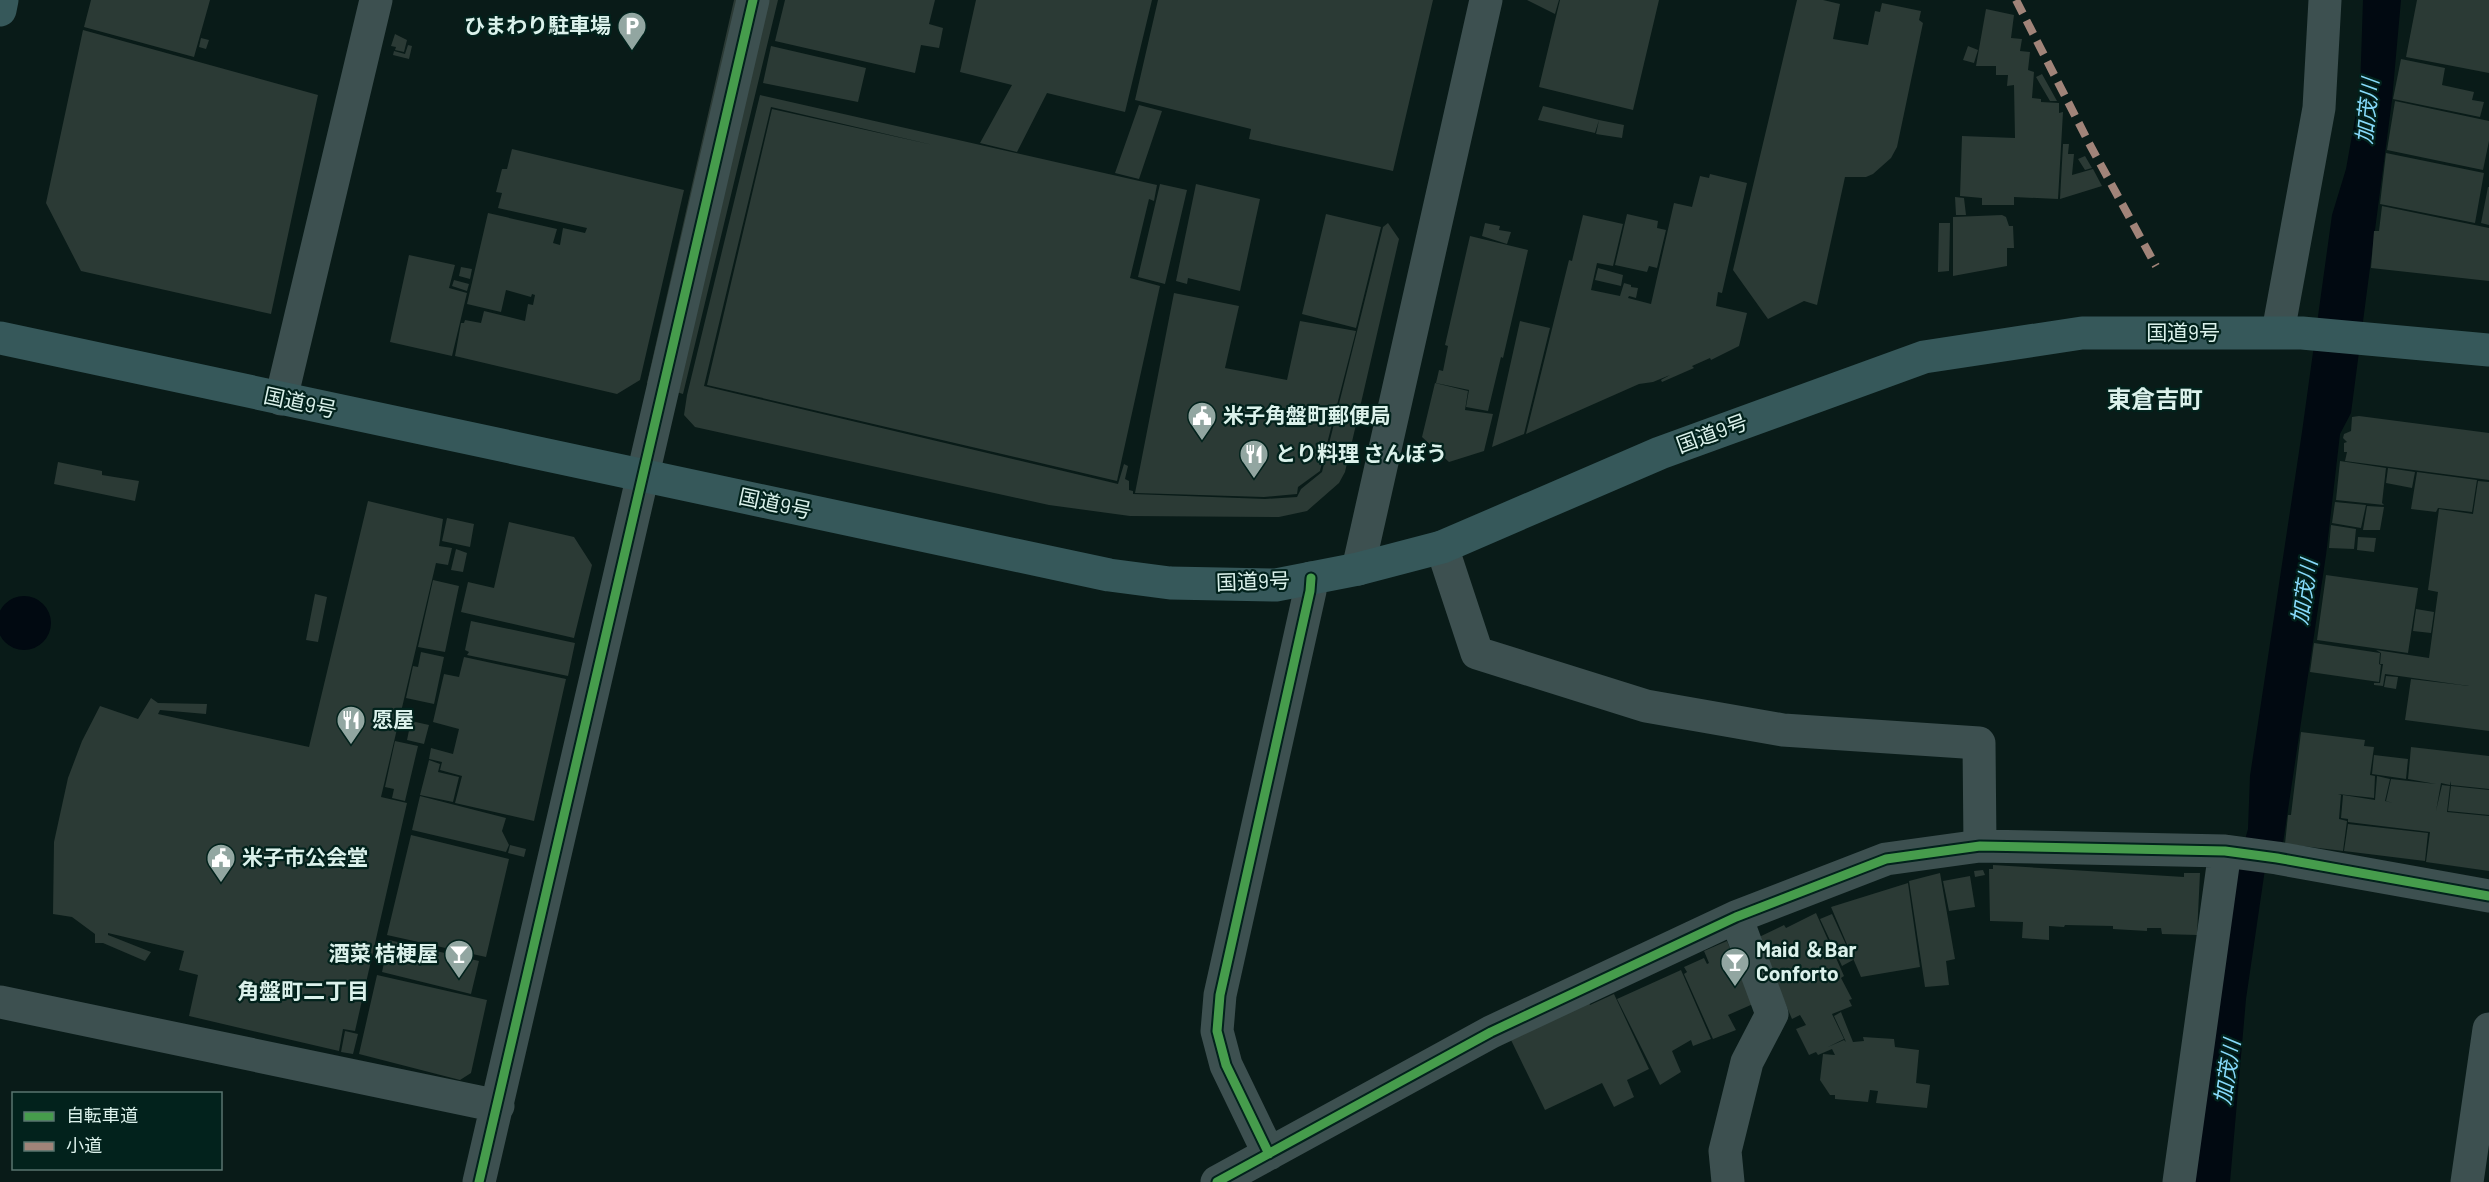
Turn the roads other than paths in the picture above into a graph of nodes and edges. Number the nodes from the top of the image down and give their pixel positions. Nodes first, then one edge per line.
1 (2, 0) edge
2 (376, 0) edge
3 (753, 0) edge
4 (1486, 0) edge
5 (2325, 0) edge
6 (0, 10) edge
7 (2290, 332) junction
8 (0, 338) edge
9 (2489, 350) edge
10 (281, 399) junction
11 (642, 476) junction
12 (1442, 547) junction
13 (1358, 568) junction
14 (1311, 578) junction
15 (1980, 846) junction
16 (2232, 852) junction
17 (2489, 896) edge
18 (1736, 917) junction
19 (0, 1002) edge
20 (2489, 1029) edge
21 (498, 1106) junction
22 (1269, 1154) junction
23 (479, 1182) edge
24 (1219, 1182) edge
25 (1728, 1182) edge
26 (2179, 1182) edge
27 (2466, 1182) edge

1 - 6 highway
2 - 10 street
3 - 11 street
4 - 13 street
5 - 7 street
7 - 9 highway, 国道9号
7 - 12 highway, 国道9号
8 - 10 highway, 国道9号
10 - 11 highway, 国道9号
11 - 14 highway, 国道9号
11 - 21 street
12 - 13 highway, 国道9号
12 - 15 street
13 - 14 highway, 国道9号
14 - 22 street
15 - 16 street
15 - 18 street
16 - 17 street
16 - 26 street
18 - 22 street
18 - 25 street
19 - 21 street
20 - 27 street
21 - 23 street
22 - 24 street

